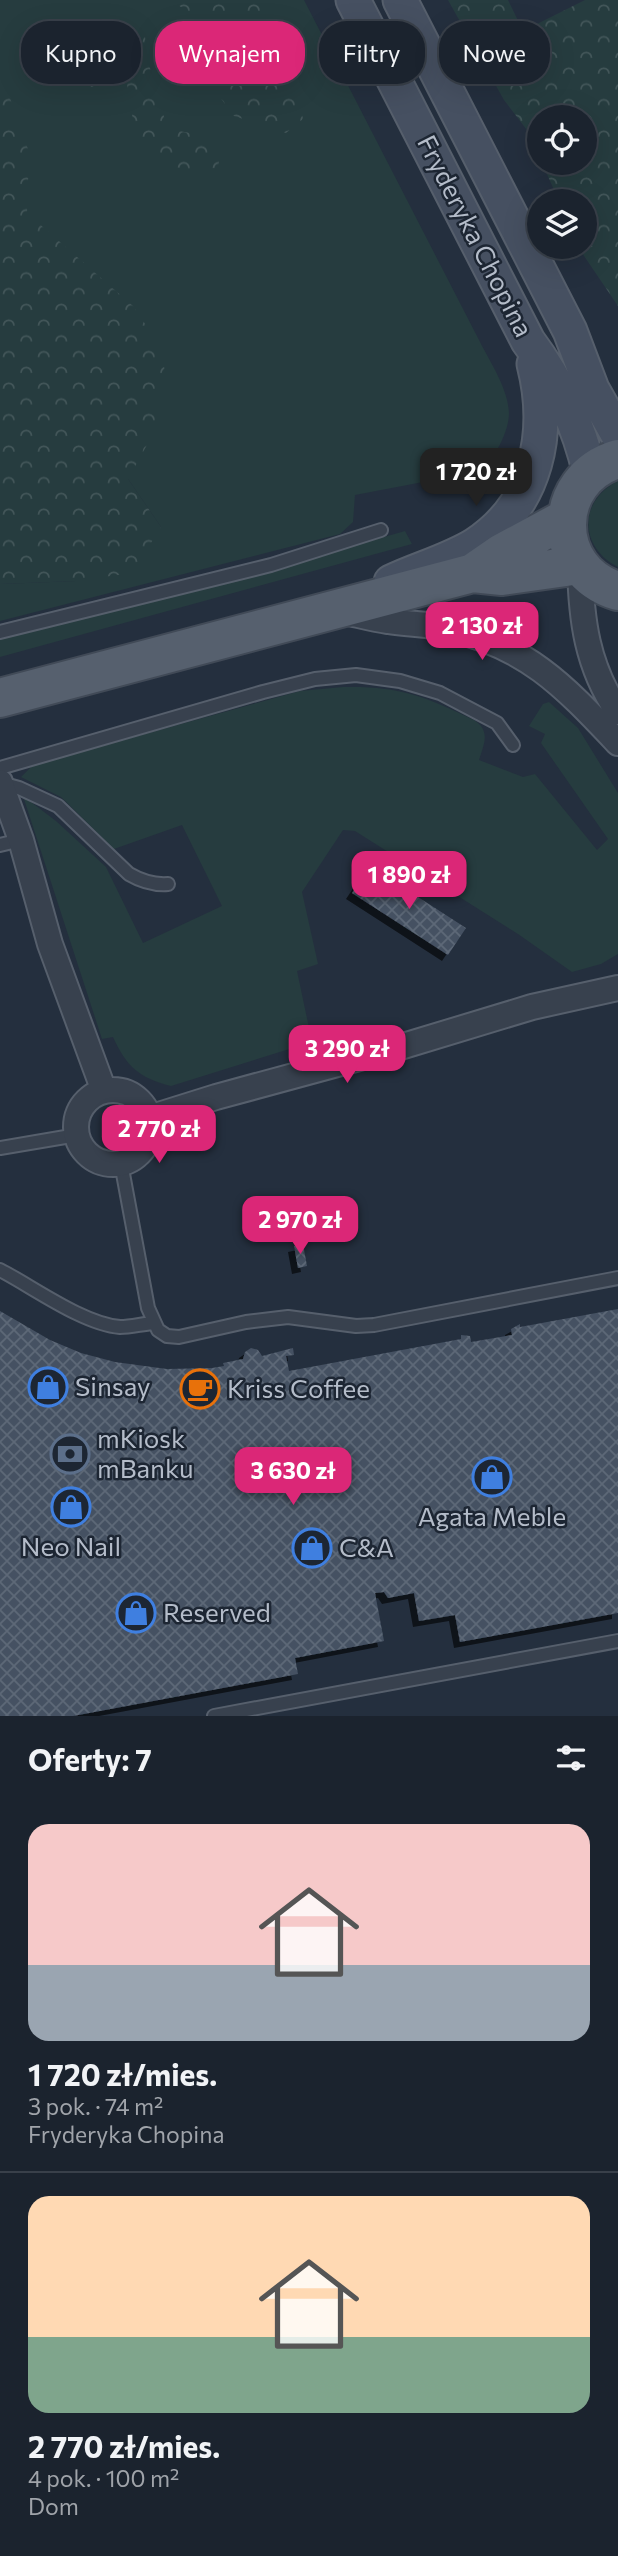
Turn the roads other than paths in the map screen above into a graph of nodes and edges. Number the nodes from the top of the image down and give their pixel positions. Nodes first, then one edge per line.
1 (354, 0) edge
2 (400, 0) edge
3 (570, 331) junction
4 (528, 341) junction
5 (618, 399) edge
6 (618, 435) edge
7 (604, 466) edge
8 (567, 519) junction
9 (381, 530) dead end
10 (580, 565) junction
11 (473, 573) junction
12 (618, 591) edge
13 (334, 610) junction
14 (0, 632) edge
15 (0, 698) edge
16 (618, 712) edge
17 (618, 743) edge
18 (513, 745) dead end
19 (0, 768) edge
20 (0, 783) edge
21 (10, 843) edge
22 (168, 884) dead end
23 (618, 988) edge
24 (104, 1091) junction
25 (149, 1118) junction
26 (77, 1135) junction
27 (0, 1148) edge
28 (121, 1163) junction
29 (0, 1270) edge
30 (618, 1278) edge
31 (153, 1323) junction
32 (618, 1641) edge
33 (214, 1716) edge

1 - 4 main road, Fryderyka Chopina
2 - 3 main road, Fryderyka Chopina
3 - 5 main road
3 - 6 main road, Fryderyka Chopina
4 - 7 main road, Fryderyka Chopina
4 - 13 main road
7 - 8 main road
8 - 10 main road
8 - 11 main road
9 - 14 lane
10 - 11 main road
10 - 12 main road
10 - 16 street
11 - 13 main road
13 - 15 main road
13 - 17 street
18 - 19 lane
20 - 21 street
20 - 22 lane
21 - 24 street
23 - 25 street
24 - 25 street
24 - 26 street
25 - 28 street
26 - 27 lane
26 - 28 street
28 - 31 lane
29 - 31 lane
30 - 31 lane
32 - 33 lane

